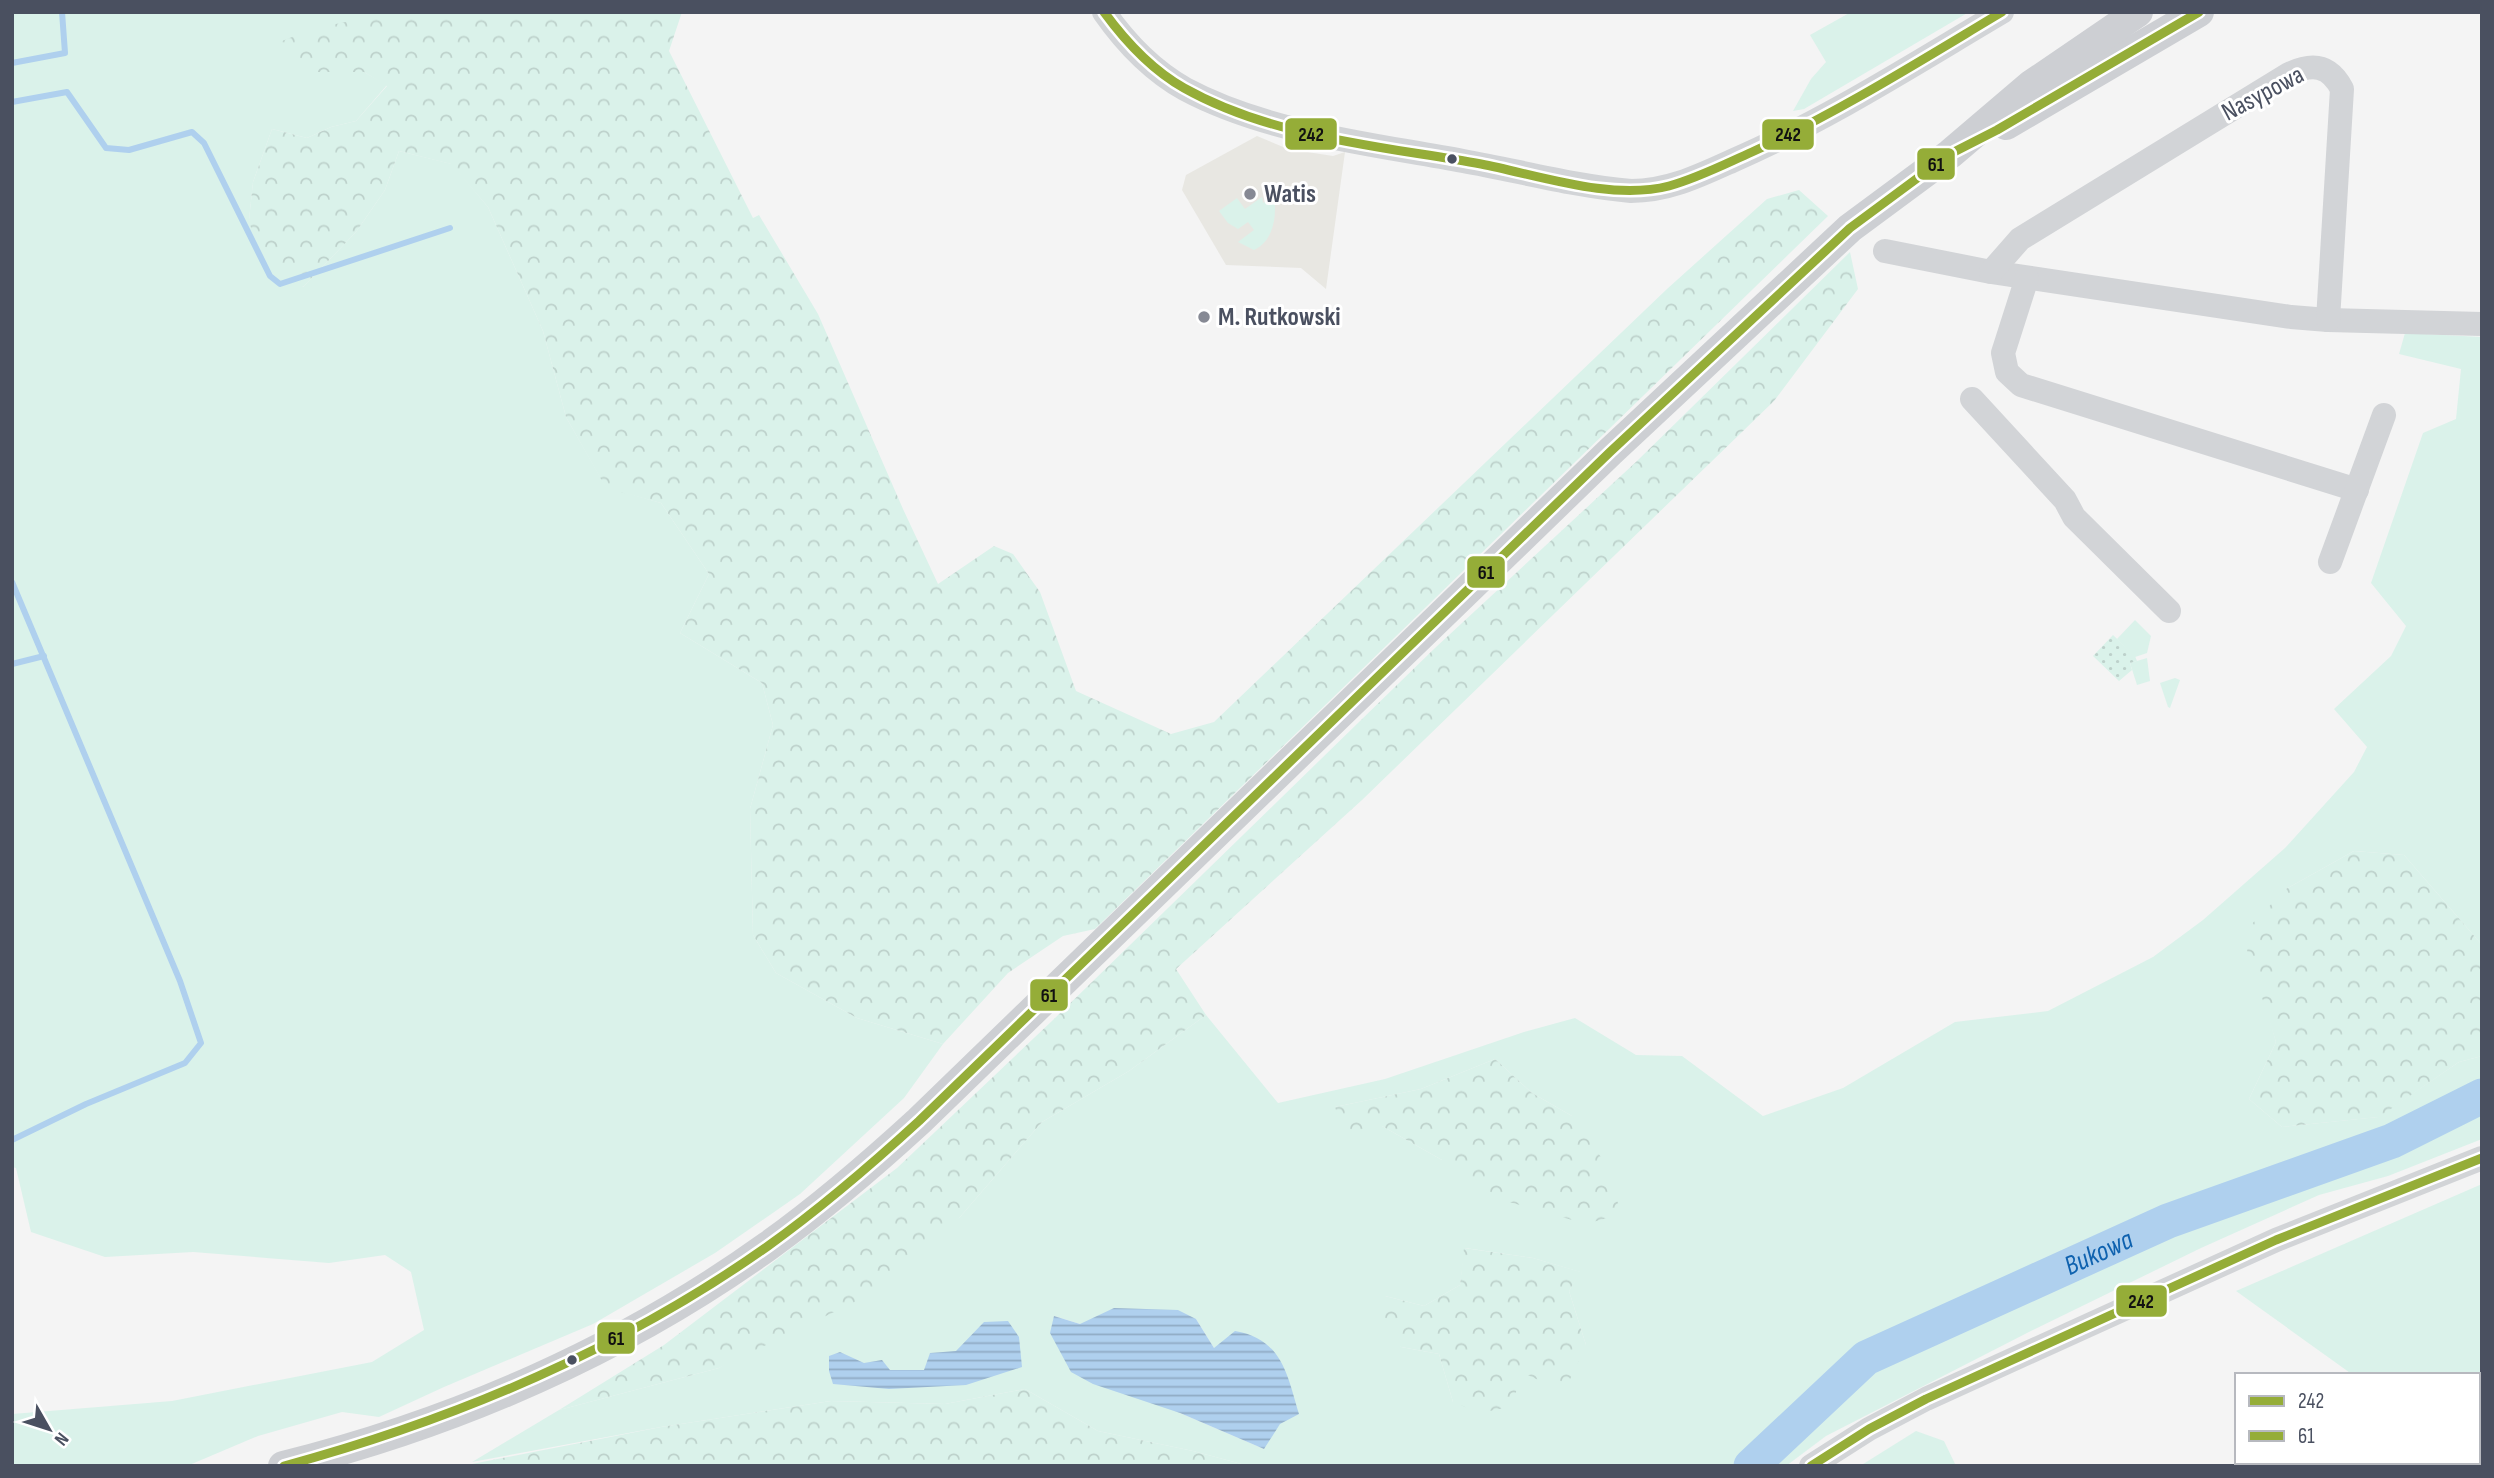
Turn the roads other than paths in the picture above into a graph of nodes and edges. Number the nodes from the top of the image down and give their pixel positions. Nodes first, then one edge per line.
1 (1104, 12) edge
2 (2002, 12) edge
3 (2138, 12) edge
4 (2199, 12) edge
5 (1950, 155) junction
6 (1885, 251) dead end
7 (1991, 272) junction
8 (2027, 278) junction
9 (2329, 320) junction
10 (2482, 324) edge
11 (1972, 399) dead end
12 (2384, 415) dead end
13 (2357, 490) junction
14 (2330, 562) dead end
15 (2169, 611) dead end
16 (2482, 1158) edge
17 (283, 1466) edge
18 (1811, 1466) edge

1 - 2 street
3 - 5 main road
4 - 5 main road
5 - 17 main road
6 - 7 street
7 - 8 street
7 - 9 street, Nasypowa
8 - 9 street
8 - 13 street
9 - 10 street
11 - 15 street
12 - 13 street
13 - 14 street
16 - 18 street

